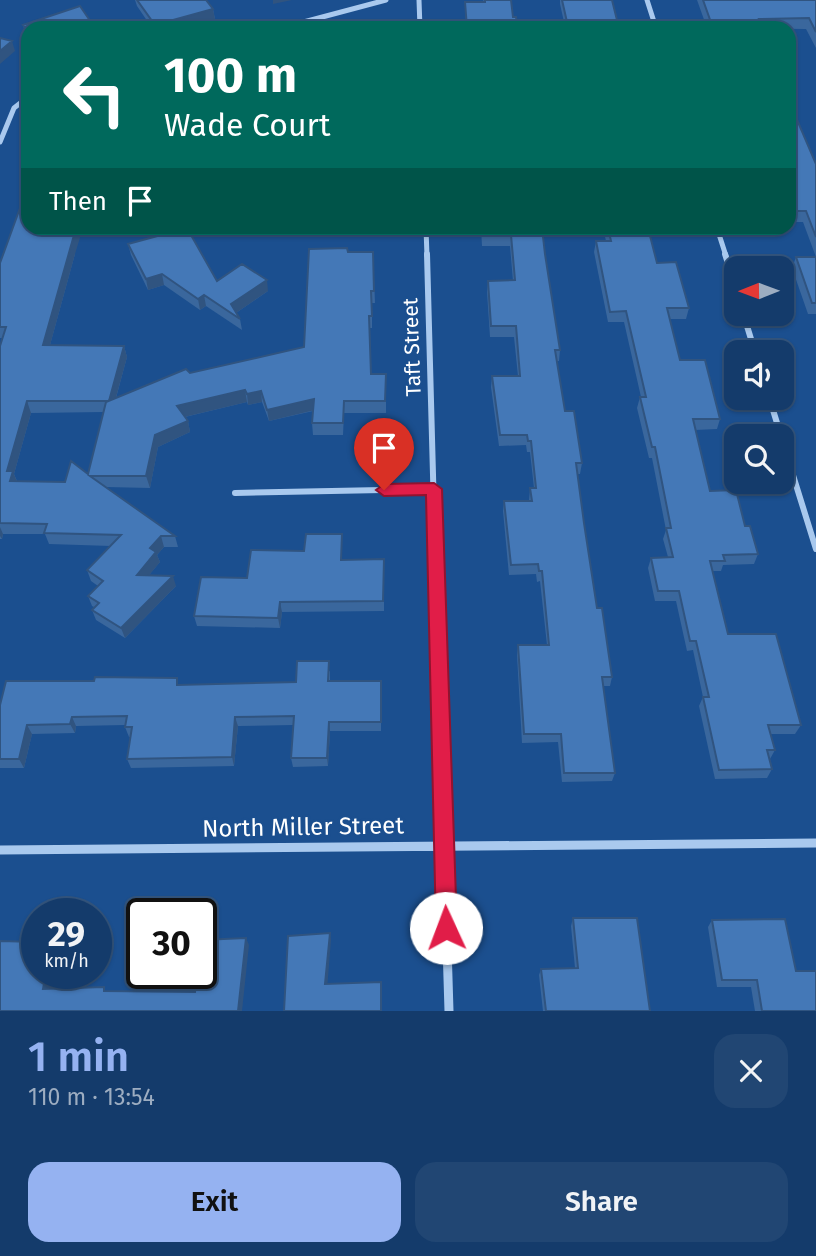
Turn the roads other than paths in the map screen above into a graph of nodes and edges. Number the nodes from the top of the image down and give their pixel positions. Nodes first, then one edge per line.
1 (386, 0) edge
2 (419, 0) edge
3 (647, 0) edge
4 (307, 21) edge
5 (420, 21) edge
6 (654, 21) edge
7 (21, 102) edge
8 (0, 142) edge
9 (426, 235) edge
10 (719, 235) edge
11 (726, 256) edge
12 (794, 478) edge
13 (434, 489) junction
14 (235, 493) dead end
15 (816, 550) edge
16 (816, 843) edge
17 (444, 844) junction
18 (0, 850) edge
19 (449, 1011) edge

1 - 4 street
2 - 5 street
3 - 6 street
7 - 8 street
9 - 13 street, Taft Street
10 - 11 street
12 - 15 street
13 - 14 street
13 - 17 street, Taft Street
16 - 17 street, North Miller Street
17 - 18 street, North Miller Street
17 - 19 street, Taft Street

